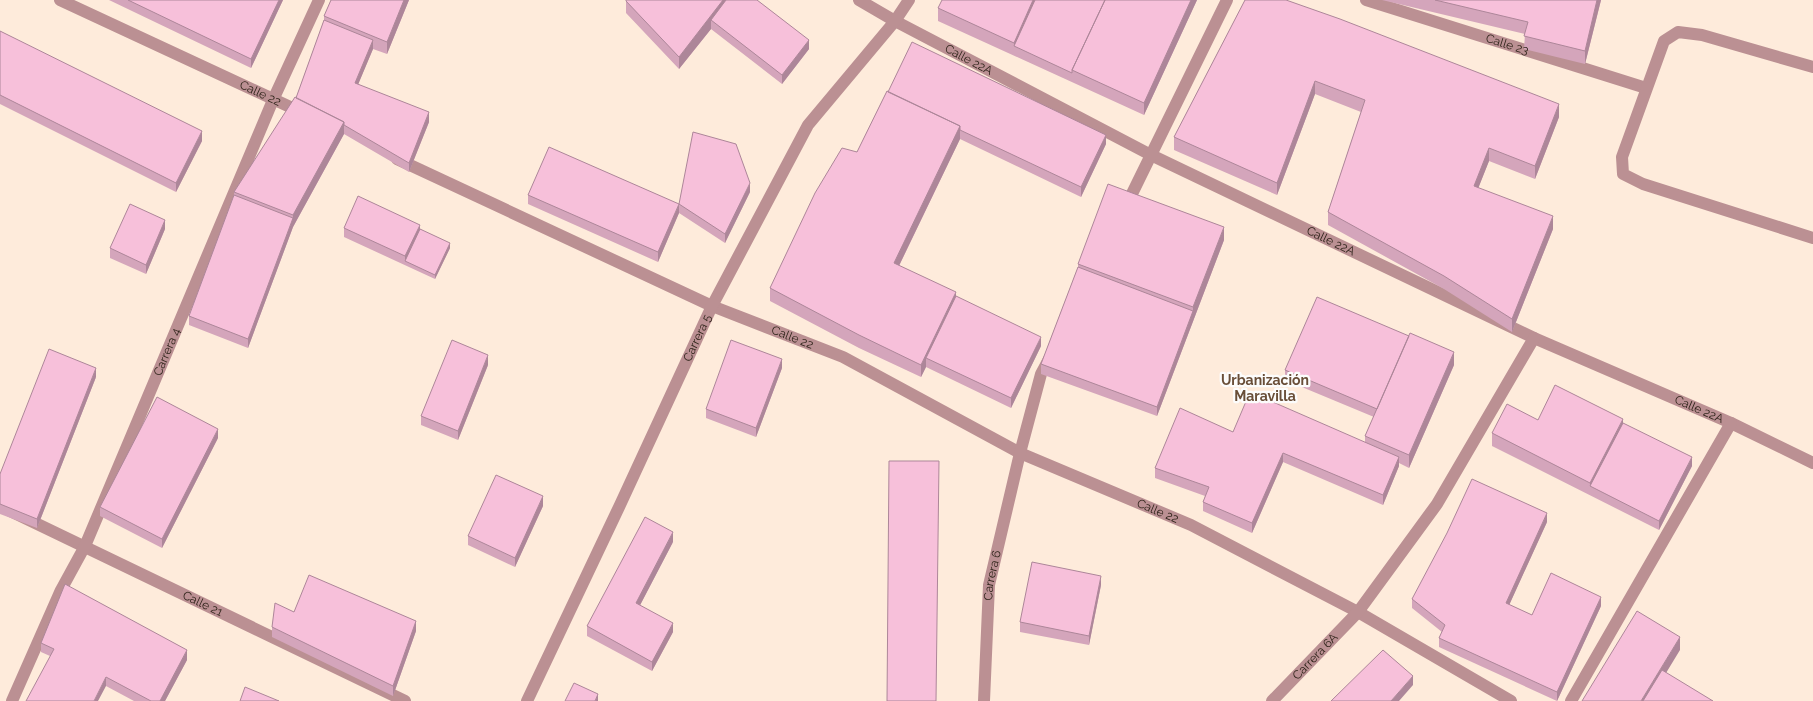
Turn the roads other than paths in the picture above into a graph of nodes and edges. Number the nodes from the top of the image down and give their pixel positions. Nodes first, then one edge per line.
1 (60, 0) edge
2 (319, 0) edge
3 (859, 0) edge
4 (909, 0) edge
5 (1227, 0) edge
6 (1366, 0) edge
7 (895, 21) junction
8 (1813, 67) edge
9 (1646, 88) junction
10 (273, 100) junction
11 (312, 118) edge
12 (389, 155) edge
13 (1151, 155) junction
14 (1121, 216) edge
15 (1813, 238) edge
16 (712, 306) junction
17 (1534, 338) junction
18 (1055, 347) edge
19 (1731, 423) junction
20 (1020, 453) junction
21 (1813, 463) edge
22 (0, 506) edge
23 (85, 546) junction
24 (1358, 612) junction
25 (12, 701) edge
26 (405, 701) edge
27 (526, 701) edge
28 (984, 701) edge
29 (1272, 701) edge
30 (1511, 701) edge
31 (1571, 701) edge

1 - 10 street, Calle 22
2 - 10 street, Carrera 4
3 - 7 street, Calle 22A
4 - 7 street, Carrera 5
5 - 13 street
6 - 9 street, Calle 23
7 - 13 street, Calle 22A
7 - 16 street, Carrera 5
8 - 9 street
9 - 15 street
10 - 11 street, Calle 22
10 - 23 street, Carrera 4
12 - 16 street, Calle 22
13 - 14 street
13 - 17 street, Calle 22A
16 - 20 street, Calle 22
16 - 27 street, Carrera 5
17 - 19 street, Calle 22A
17 - 24 street, Carrera 6A
18 - 20 street, Carrera 6
19 - 21 street, Calle 22A
19 - 31 street
20 - 24 street, Calle 22
20 - 28 street, Carrera 6
22 - 23 street, Calle 21
23 - 25 street, Carrera 4
23 - 26 street, Calle 21
24 - 29 street, Carrera 6A
24 - 30 street, Calle 22

